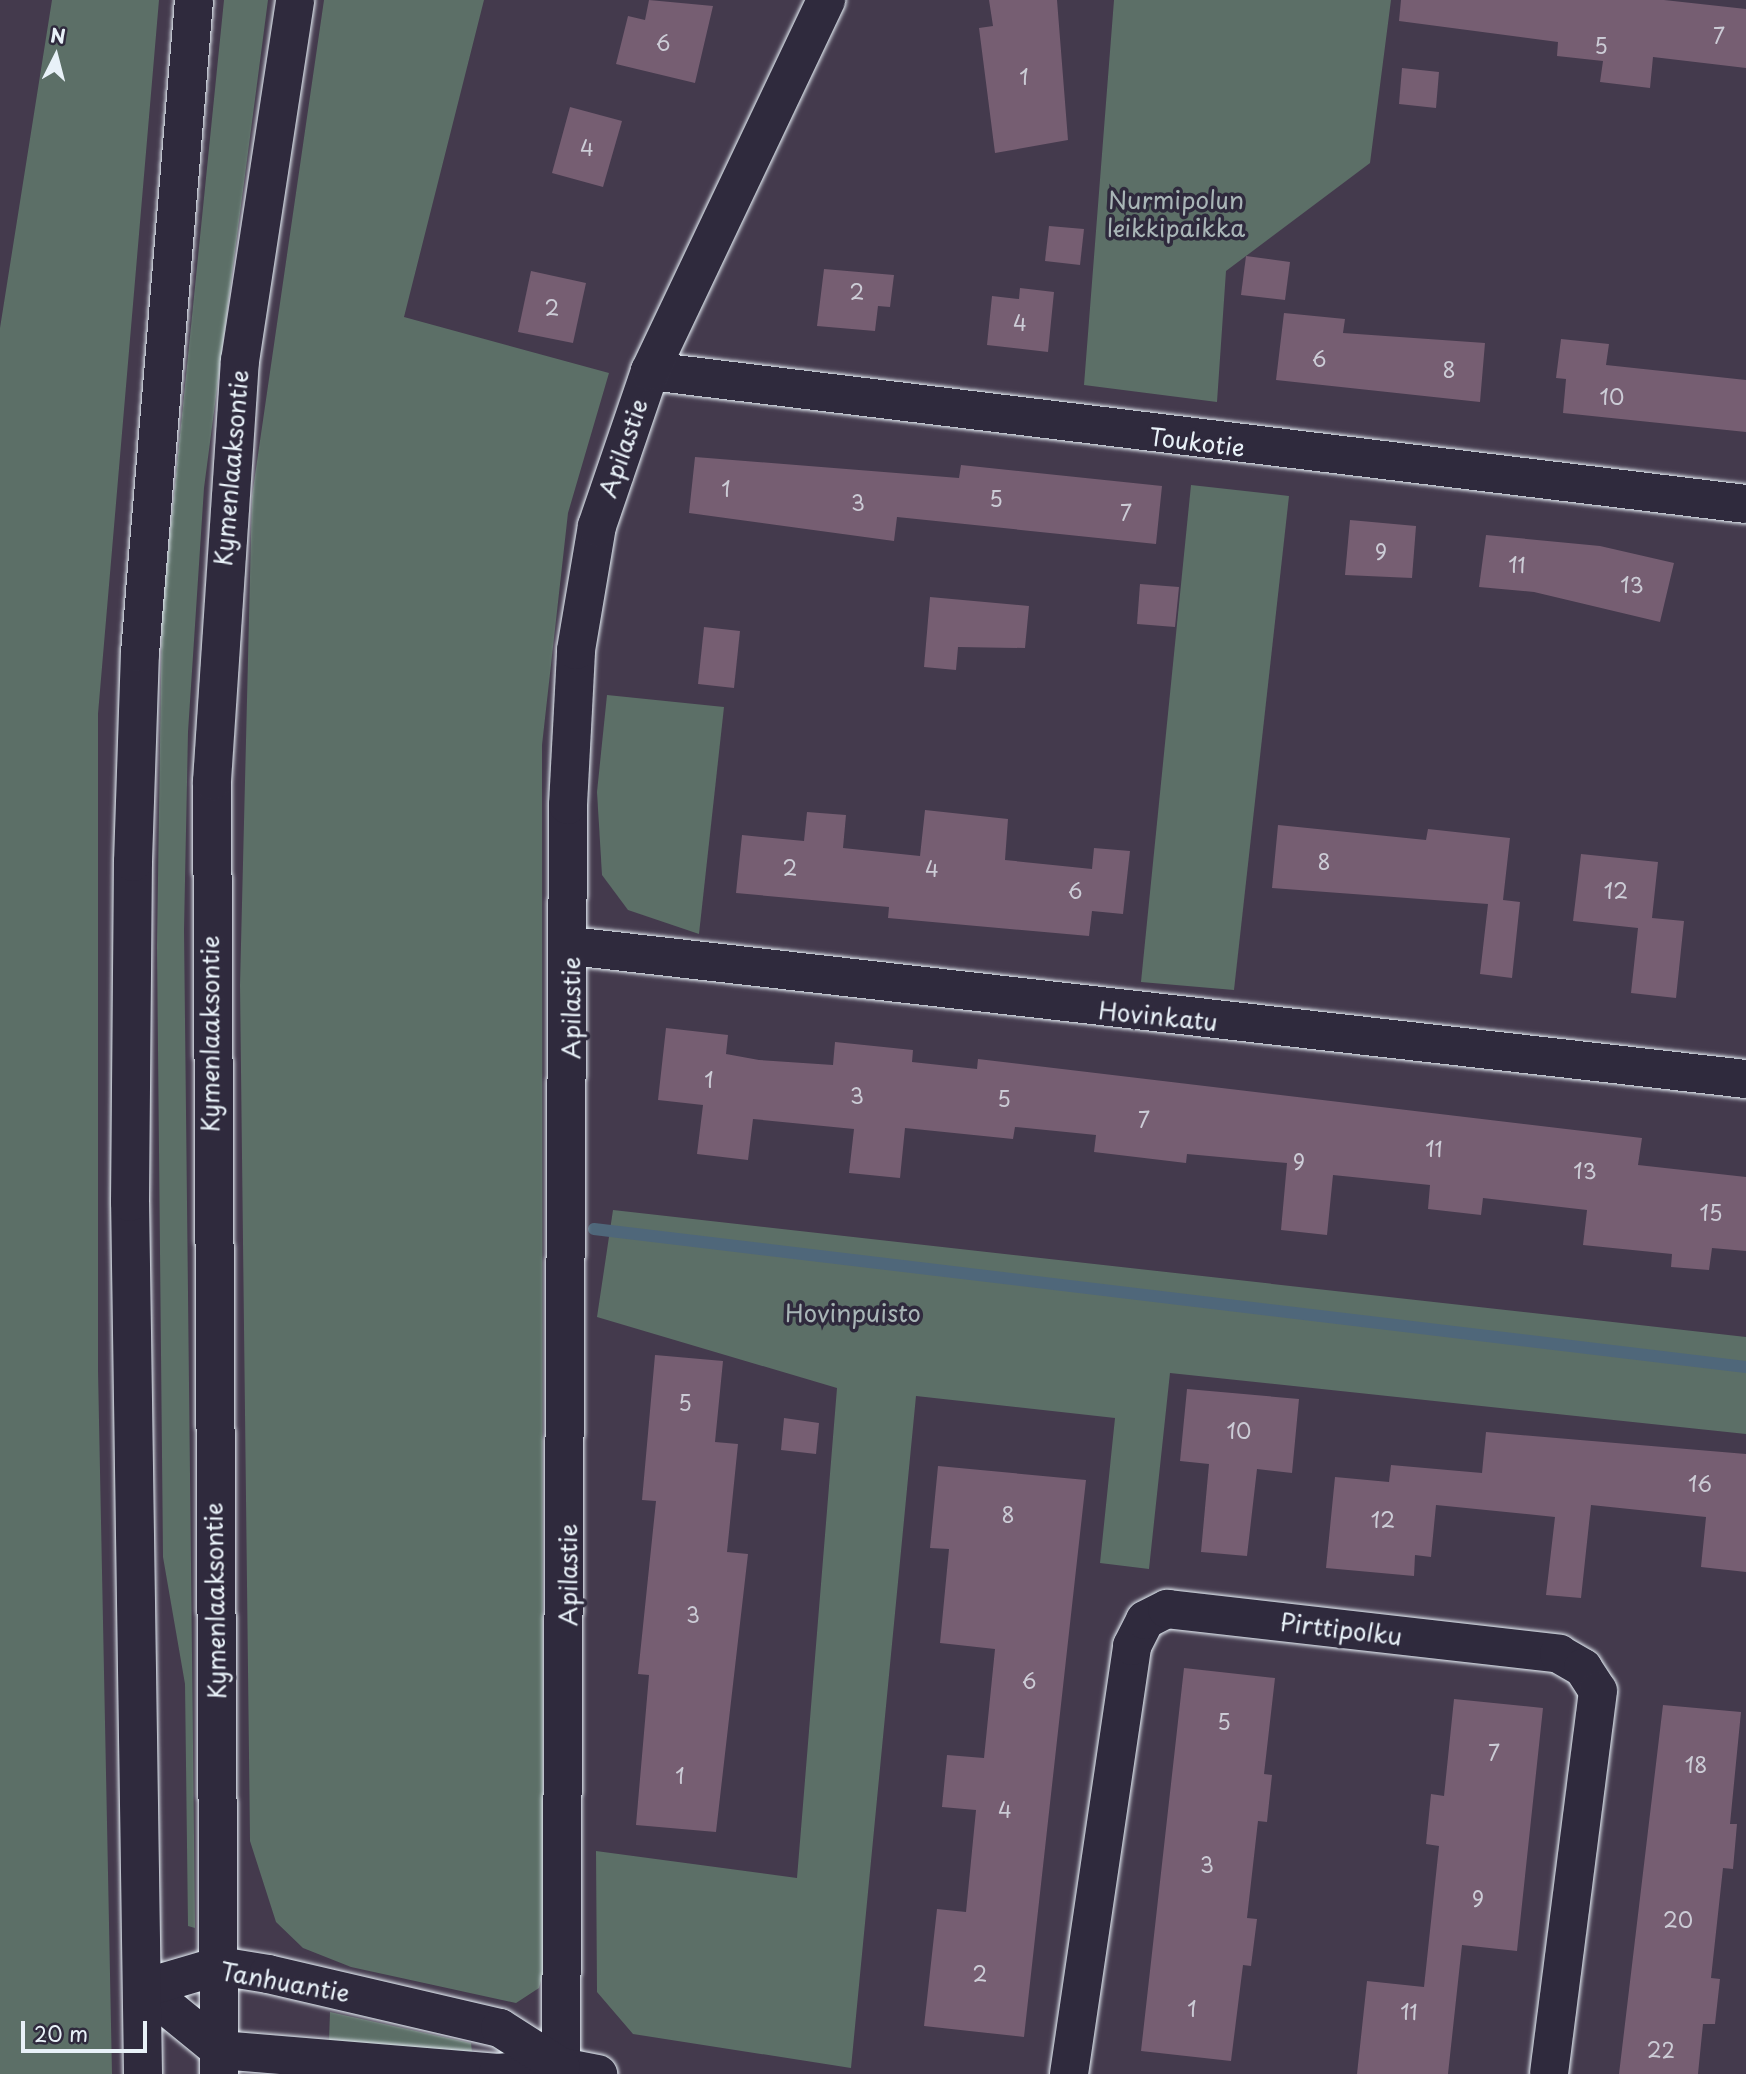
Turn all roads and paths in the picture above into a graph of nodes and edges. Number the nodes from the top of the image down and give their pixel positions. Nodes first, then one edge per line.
1 (194, 0) edge
2 (295, 0) edge
3 (826, 0) edge
4 (650, 372) junction
5 (1746, 504) edge
6 (571, 946) junction
7 (1746, 1079) edge
8 (219, 1966) junction
9 (144, 1989) junction
10 (219, 2062) edge
11 (579, 2071) edge
12 (143, 2074) edge
13 (1069, 2074) edge
14 (1549, 2074) edge

1 - 9 street
2 - 8 street, Kymenlaaksontie
3 - 4 street, Apilastie
4 - 5 street, Toukotie
4 - 6 street, Apilastie
6 - 7 street, Hovinkatu
6 - 11 street, Apilastie
8 - 9 street, Tanhuantie
8 - 10 street, Kymenlaaksontie
8 - 11 street, Tanhuantie
9 - 10 street
9 - 12 street
10 - 11 street
13 - 14 street, Pirttipolku

